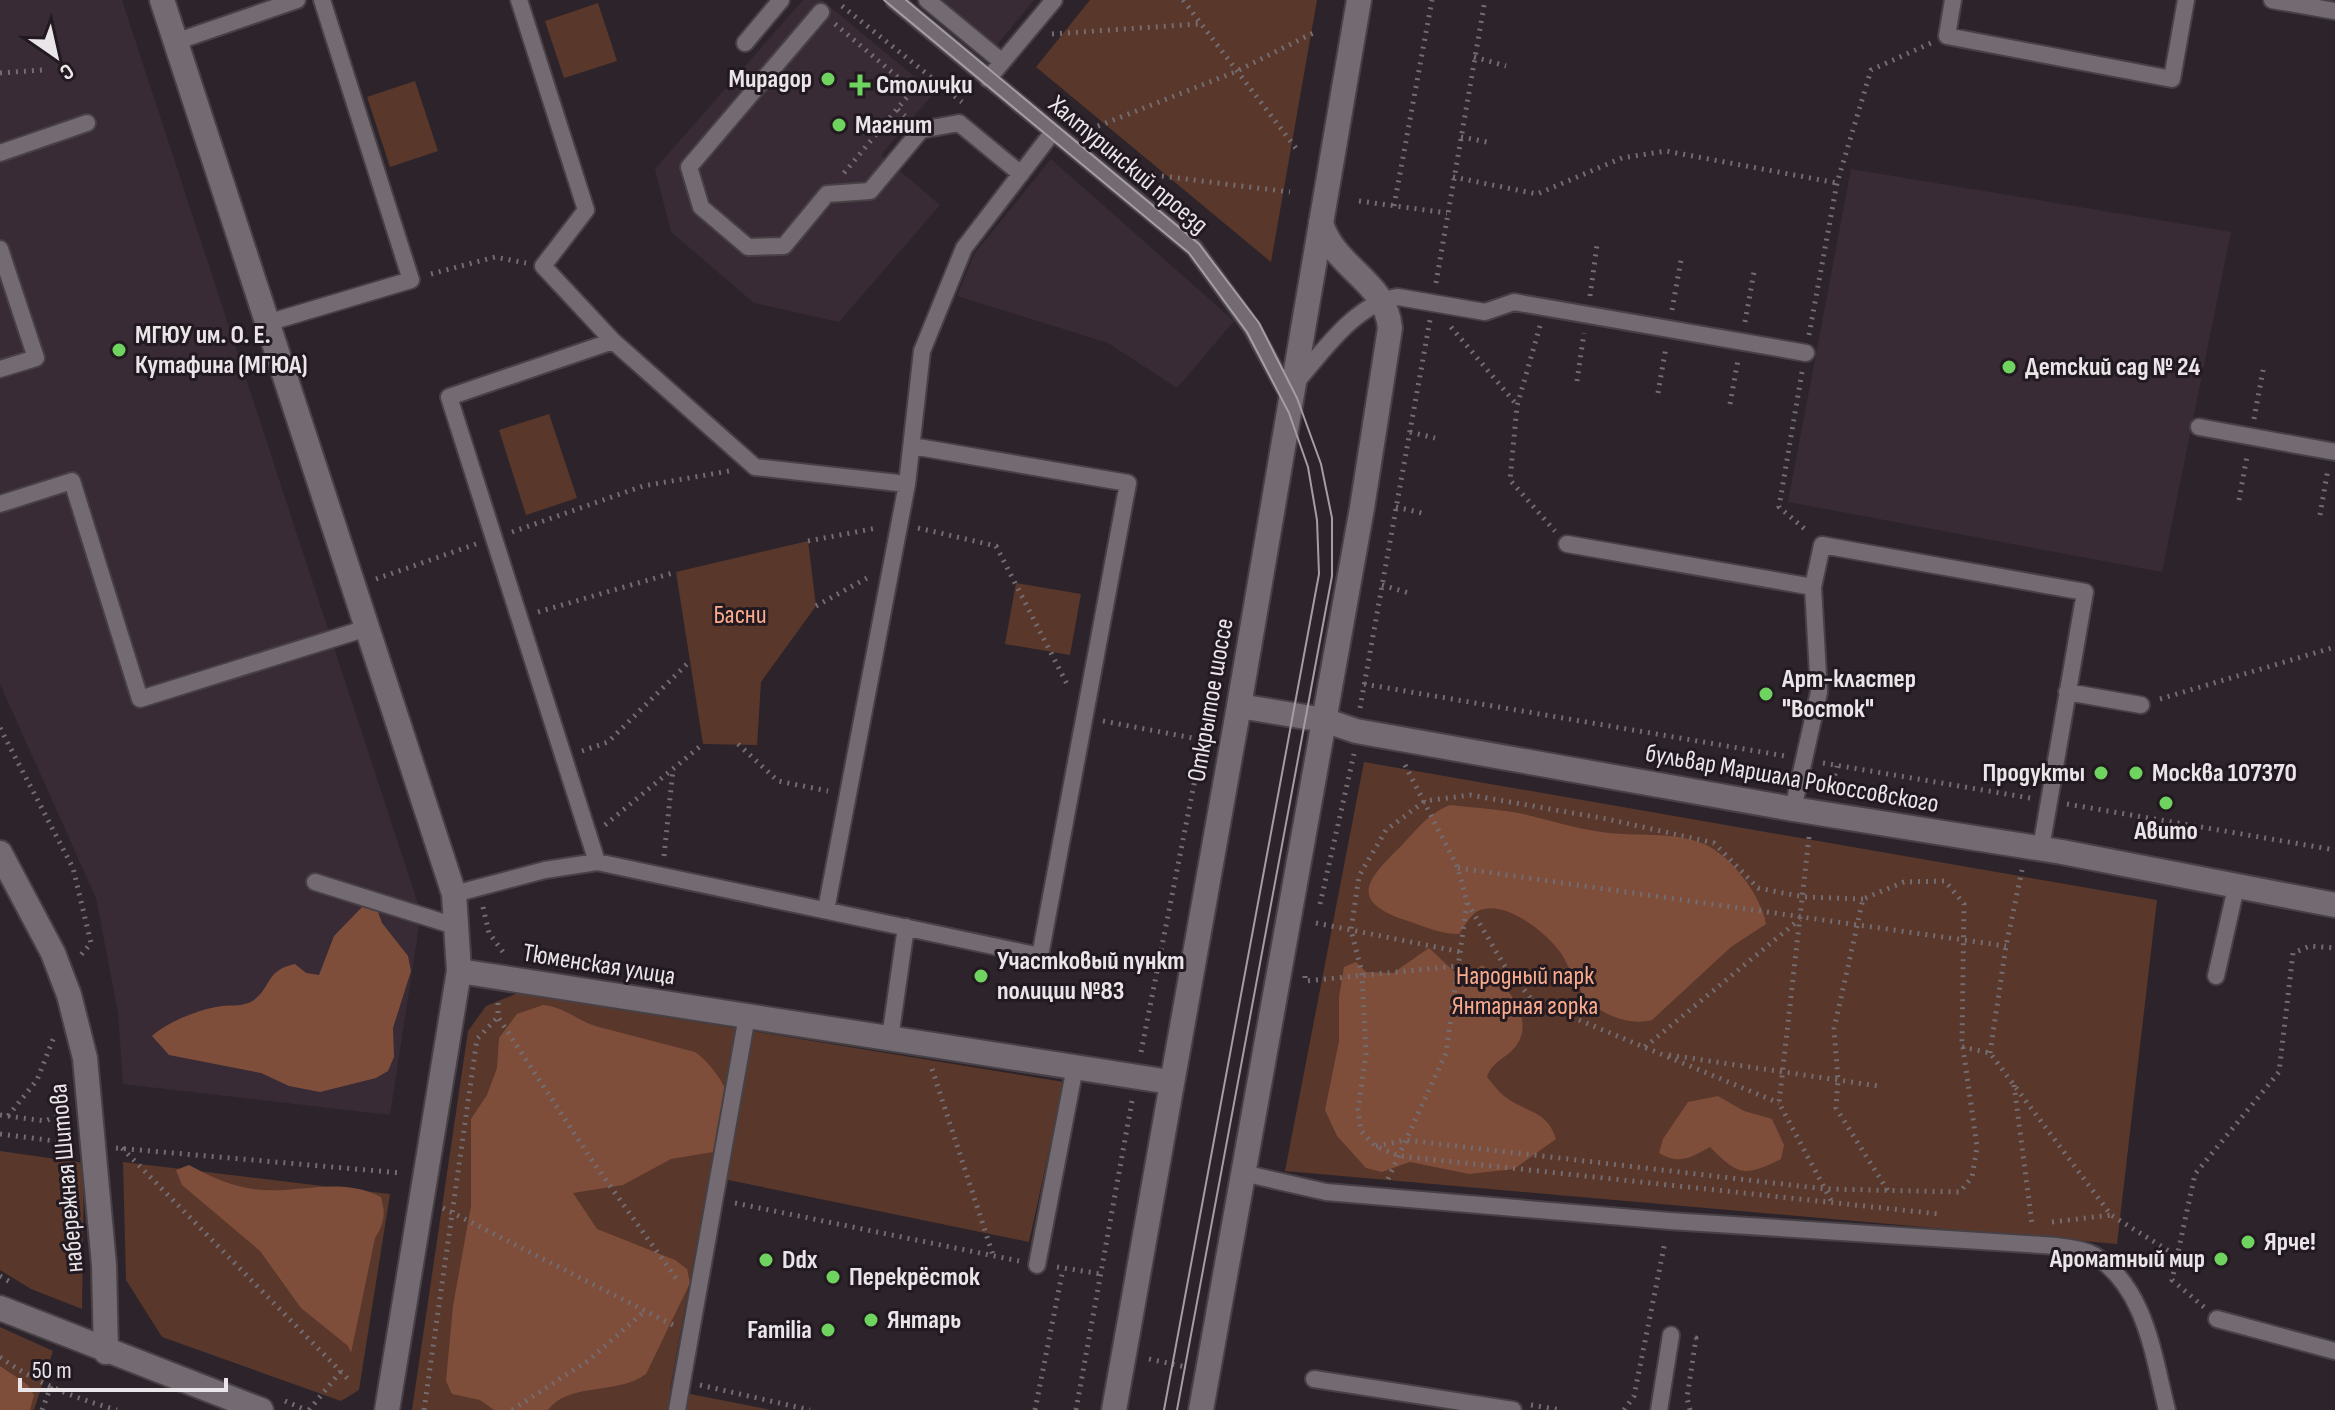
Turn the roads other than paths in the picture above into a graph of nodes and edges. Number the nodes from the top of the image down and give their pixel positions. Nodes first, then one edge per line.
1 (162, 0) edge
2 (297, 0) edge
3 (322, 0) edge
4 (519, 0) edge
5 (781, 0) edge
6 (894, 0) edge
7 (927, 0) edge
8 (1054, 0) edge
9 (1359, 0) edge
10 (1953, 0) edge
11 (2186, 0) edge
12 (2272, 0) edge
13 (2335, 11) edge
14 (821, 12) road end
15 (175, 42) junction
16 (745, 43) dead end
17 (1002, 62) junction
18 (988, 79) junction
19 (87, 123) dead end
20 (1052, 133) junction
21 (0, 153) edge
22 (1021, 174) junction
23 (1321, 223) junction
24 (0, 249) edge
25 (1383, 299) junction
26 (267, 323) junction
27 (613, 341) junction
28 (1806, 353) road end
29 (0, 369) edge
30 (1292, 393) junction
31 (2199, 427) dead end
32 (912, 446) junction
33 (2335, 452) edge
34 (907, 484) junction
35 (0, 504) edge
36 (1567, 544) road end
37 (1813, 587) junction
38 (367, 628) junction
39 (2067, 692) junction
40 (2141, 705) road end
41 (1239, 706) junction
42 (1324, 720) junction
43 (1793, 809) junction
44 (0, 853) edge
45 (2032, 857) junction
46 (597, 862) junction
47 (315, 882) dead end
48 (2237, 883) junction
49 (454, 894) junction
50 (2335, 905) edge
51 (826, 910) junction
52 (458, 927) junction
53 (906, 927) junction
54 (459, 971) junction
55 (2216, 976) dead end
56 (747, 1016) junction
57 (890, 1038) junction
58 (1075, 1067) junction
59 (1170, 1082) junction
60 (1243, 1173) junction
61 (1037, 1265) road end
62 (0, 1308) edge
63 (2217, 1319) road end
64 (1671, 1335) dead end
65 (2335, 1351) edge
66 (106, 1352) junction
67 (1314, 1379) dead end
68 (261, 1410) edge
69 (387, 1410) edge
70 (677, 1410) edge
71 (1114, 1410) edge
72 (1201, 1410) edge
73 (1513, 1410) edge
74 (1659, 1410) edge
75 (2167, 1410) edge

1 - 15 street
2 - 15 lane
3 - 26 lane
4 - 27 lane
5 - 16 lane
6 - 18 lane, Халтуринский проезд
7 - 17 lane
8 - 17 lane
9 - 23 street, Открытое шоссе
10 - 11 lane
12 - 13 lane
14 - 22 lane
15 - 26 street
17 - 18 lane
18 - 20 lane, Халтуринский проезд
19 - 21 lane
20 - 22 lane
20 - 30 lane, Халтуринский проезд
22 - 32 lane
23 - 25 street
23 - 30 street, Открытое шоссе
24 - 29 lane
25 - 28 lane
25 - 30 lane
25 - 42 street
26 - 38 street
27 - 34 lane
27 - 46 lane
30 - 41 street, Открытое шоссе
31 - 33 lane
32 - 34 lane
32 - 53 lane
34 - 51 lane
35 - 38 lane
36 - 37 lane
37 - 39 lane
37 - 43 lane
38 - 49 street
39 - 40 lane
39 - 45 lane
41 - 42 street, бульвар Маршала Рокоссовского
41 - 59 street, Открытое шоссе
42 - 43 street, бульвар Маршала Рокоссовского
42 - 60 street
43 - 45 street, бульвар Маршала Рокоссовского
44 - 66 street, набережная Шитова
45 - 48 street, бульвар Маршала Рокоссовского
46 - 49 lane
46 - 51 lane
47 - 52 lane
48 - 50 street, бульвар Маршала Рокоссовского
48 - 55 lane
49 - 52 street
51 - 53 lane
52 - 54 street
53 - 57 lane
54 - 56 street, Тюменская улица
54 - 69 street
56 - 57 street, Тюменская улица
56 - 70 lane
57 - 58 street, Тюменская улица
58 - 59 street, Тюменская улица
58 - 61 lane
59 - 71 street, Открытое шоссе
60 - 72 street
60 - 75 lane
62 - 66 street
63 - 65 lane
64 - 74 lane
66 - 68 street
67 - 73 lane

